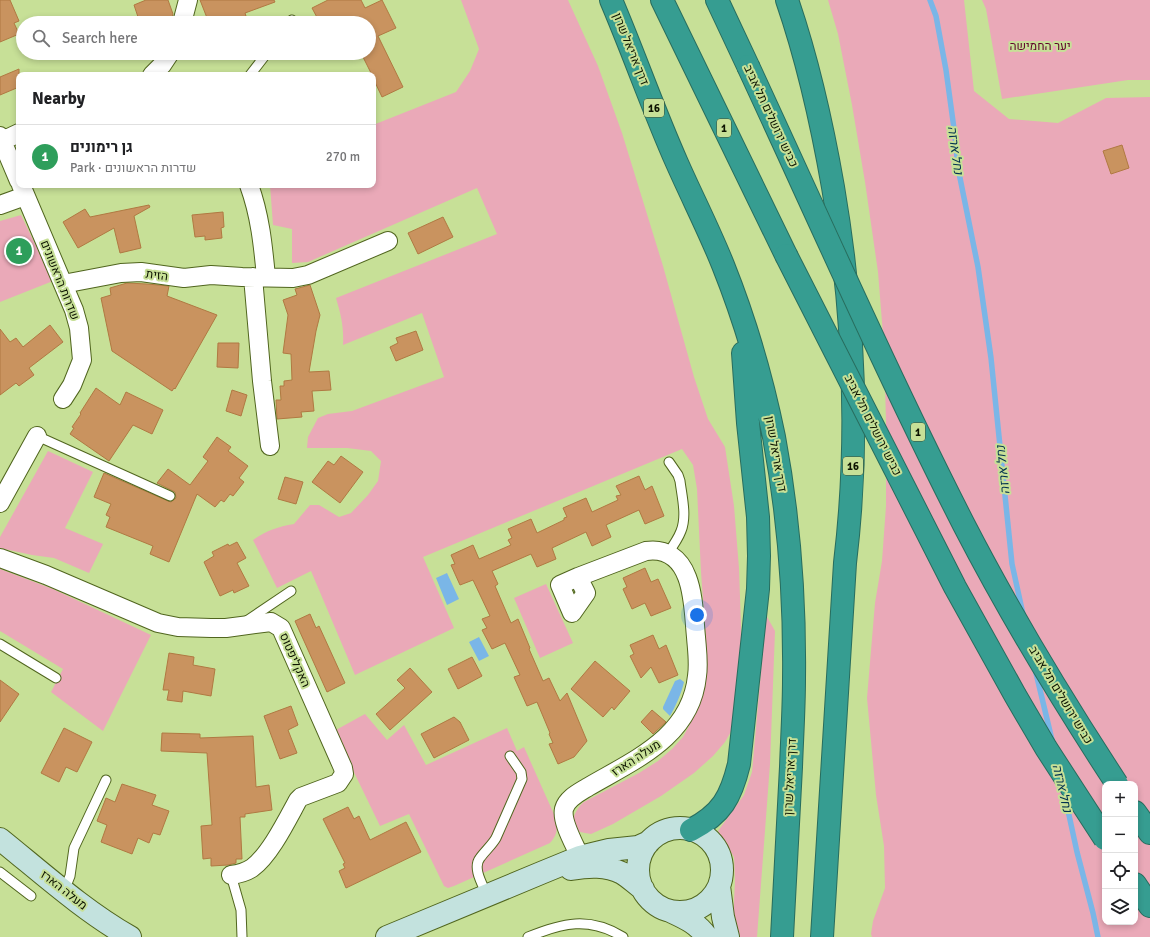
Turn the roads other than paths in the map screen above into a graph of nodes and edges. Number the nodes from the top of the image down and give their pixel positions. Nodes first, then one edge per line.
1 (188, 0) edge
2 (611, 0) edge
3 (662, 0) edge
4 (718, 0) edge
5 (787, 0) edge
6 (184, 16) edge
7 (165, 60) edge
8 (262, 60) edge
9 (155, 72) edge
10 (252, 72) edge
11 (16, 134) edge
12 (1, 138) edge
13 (16, 173) edge
14 (21, 188) edge
15 (22, 188) edge
16 (252, 189) edge
17 (0, 205) edge
18 (388, 241) dead end
19 (259, 277) junction
20 (63, 284) junction
21 (740, 310) junction
22 (62, 399) dead end
23 (37, 436) joint
24 (270, 446) dead end
25 (669, 462) dead end
26 (170, 496) dead end
27 (0, 503) edge
28 (668, 553) junction
29 (0, 558) edge
30 (578, 577) dead end
31 (290, 591) dead end
32 (239, 626) junction
33 (0, 644) edge
34 (56, 678) dead end
35 (510, 756) dead end
36 (106, 780) dead end
37 (1114, 781) edge
38 (1138, 816) edge
39 (691, 830) junction
40 (1150, 833) edge
41 (1102, 834) edge
42 (0, 839) edge
43 (649, 842) junction
44 (580, 857) junction
45 (0, 872) edge
46 (540, 873) junction
47 (231, 875) joint
48 (719, 886) junction
49 (1138, 888) edge
50 (643, 889) junction
51 (64, 891) junction
52 (487, 895) junction
53 (31, 896) dead end
54 (1150, 906) edge
55 (670, 911) junction
56 (130, 937) edge
57 (242, 937) edge
58 (387, 937) edge
59 (528, 937) edge
60 (623, 937) edge
61 (707, 937) edge
62 (728, 937) edge
63 (782, 937) edge
64 (822, 937) edge

1 - 6 street
2 - 21 highway, דרך אריאל שרון / 16
3 - 41 highway, כביש ירושלים תל אביב / 1, bridge
4 - 37 highway, כביש ירושלים תל אביב / 1, bridge
5 - 64 highway, 16
7 - 9 street
8 - 10 lane
11 - 12 street
12 - 13 street, שדרות הראשונים
14 - 17 street
15 - 20 street, שדרות הראשונים
16 - 19 street
18 - 19 street, הזית
19 - 20 street, הזית
19 - 24 street
20 - 22 street, שדרות הראשונים
21 - 39 highway
21 - 63 highway, דרך אריאל שרון / 16
23 - 26 lane
23 - 27 street
25 - 28 lane
28 - 30 street
28 - 44 street, מעלה הארז
29 - 32 street, האקליפטוס
31 - 32 lane
32 - 47 street, האקליפטוס
33 - 34 lane
35 - 52 lane
36 - 51 lane
38 - 40 highway
39 - 43 main road
39 - 48 main road
42 - 51 main road, מעלה הארז
43 - 44 main road
43 - 50 main road
44 - 46 main road
45 - 53 lane
46 - 50 main road
46 - 52 main road
47 - 57 lane
48 - 55 main road
48 - 62 main road
49 - 54 highway
50 - 55 main road
51 - 56 main road, מעלה הארז
52 - 58 main road
55 - 61 main road
59 - 60 lane

